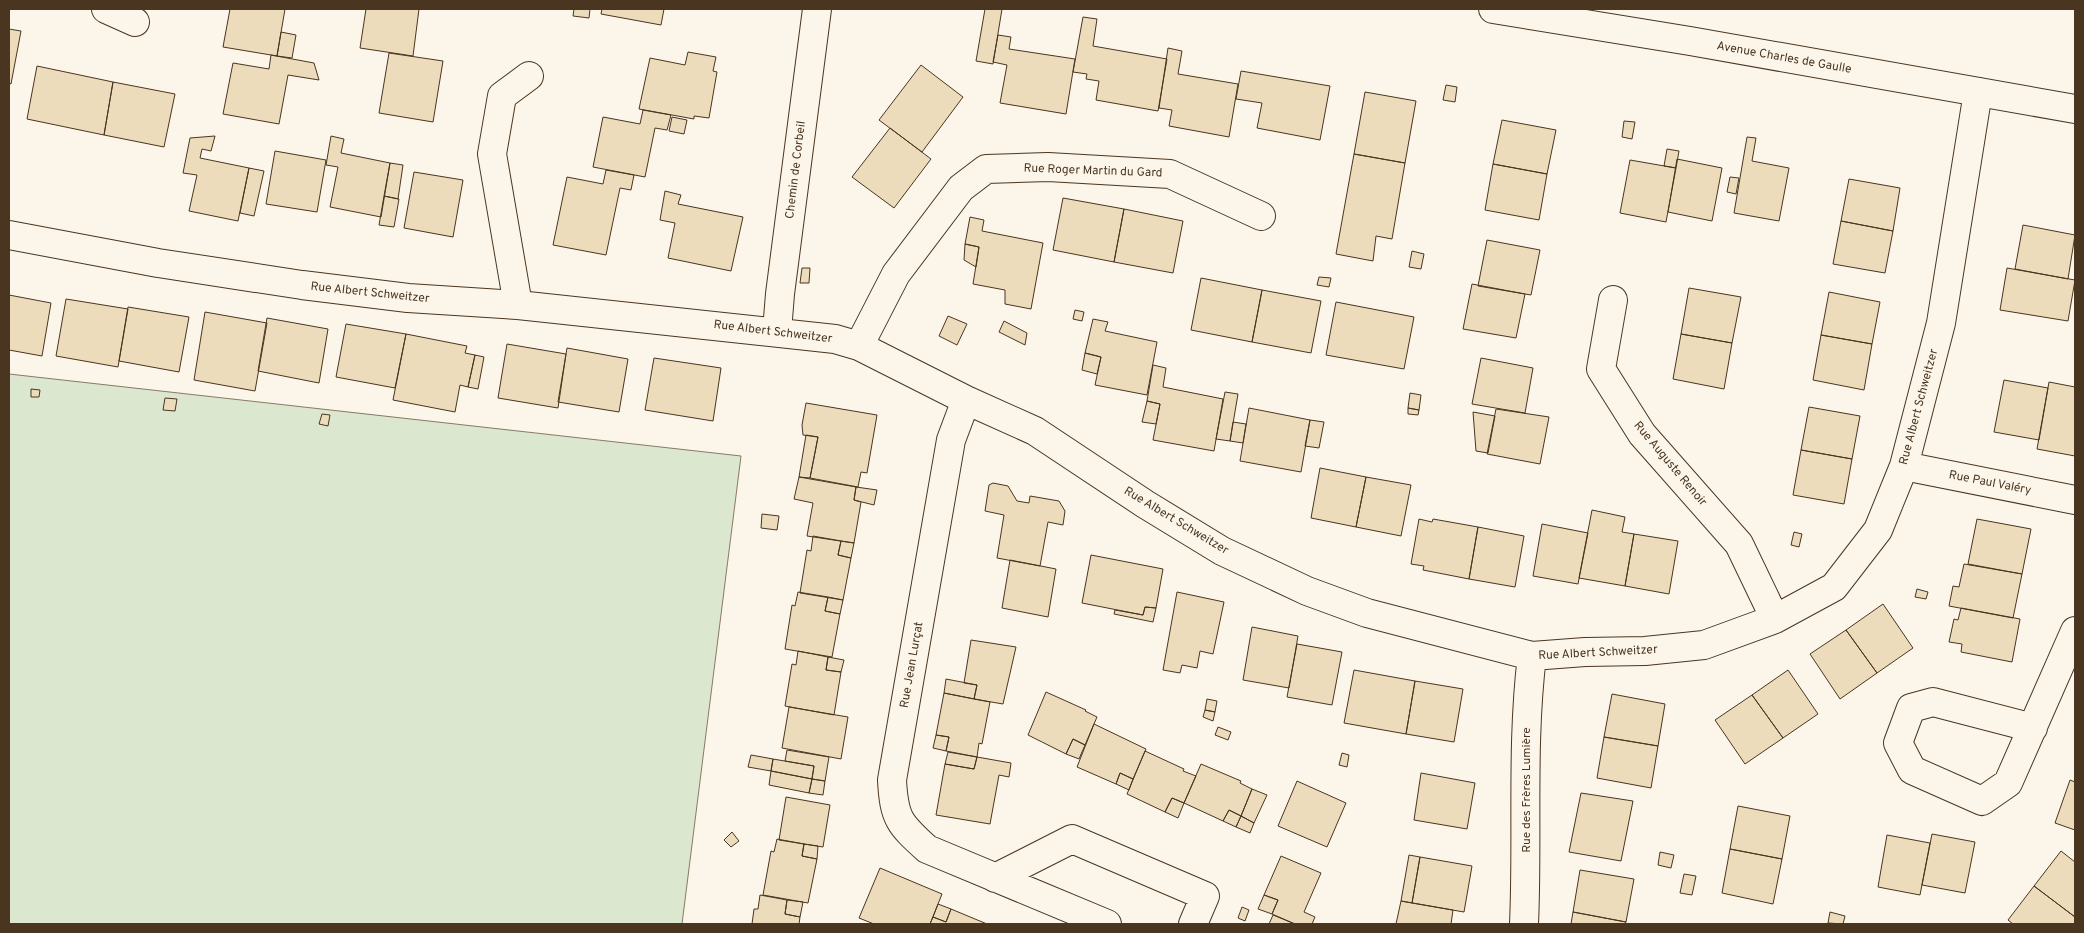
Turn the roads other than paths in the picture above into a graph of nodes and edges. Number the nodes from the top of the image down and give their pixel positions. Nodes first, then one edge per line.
1 (106, 9) edge
2 (816, 9) edge
3 (1493, 9) edge
4 (135, 22) dead end
5 (529, 76) dead end
6 (1978, 92) junction
7 (2075, 109) edge
8 (1260, 216) dead end
9 (9, 235) edge
10 (1612, 300) dead end
11 (518, 305) junction
12 (777, 331) junction
13 (859, 346) junction
14 (966, 400) junction
15 (1904, 466) junction
16 (2075, 500) edge
17 (1775, 619) junction
18 (2075, 631) edge
19 (1532, 656) junction
20 (2033, 728) junction
21 (994, 878) junction
22 (1107, 924) edge
23 (1194, 924) edge
24 (1524, 924) edge

1 - 4 street
2 - 12 street, Chemin de Corbeil
3 - 6 street, Avenue Charles de Gaulle
5 - 11 street
6 - 7 street, Avenue Charles de Gaulle
6 - 15 street, Rue Albert Schweitzer
8 - 13 street, Rue Roger Martin du Gard
9 - 11 street, Rue Albert Schweitzer
10 - 17 street, Rue Auguste Renoir
11 - 12 street, Rue Albert Schweitzer
12 - 13 street, Rue Albert Schweitzer
13 - 14 street, Rue Albert Schweitzer
14 - 19 street, Rue Albert Schweitzer
14 - 21 street, Rue Jean Lurçat
15 - 16 street, Rue Paul Valéry
15 - 17 street, Rue Albert Schweitzer
17 - 19 street, Rue Albert Schweitzer
18 - 20 street
19 - 24 street, Rue des Frères Lumière
20 - 20 street
21 - 22 street, Rue Jean Lurçat
21 - 23 street

